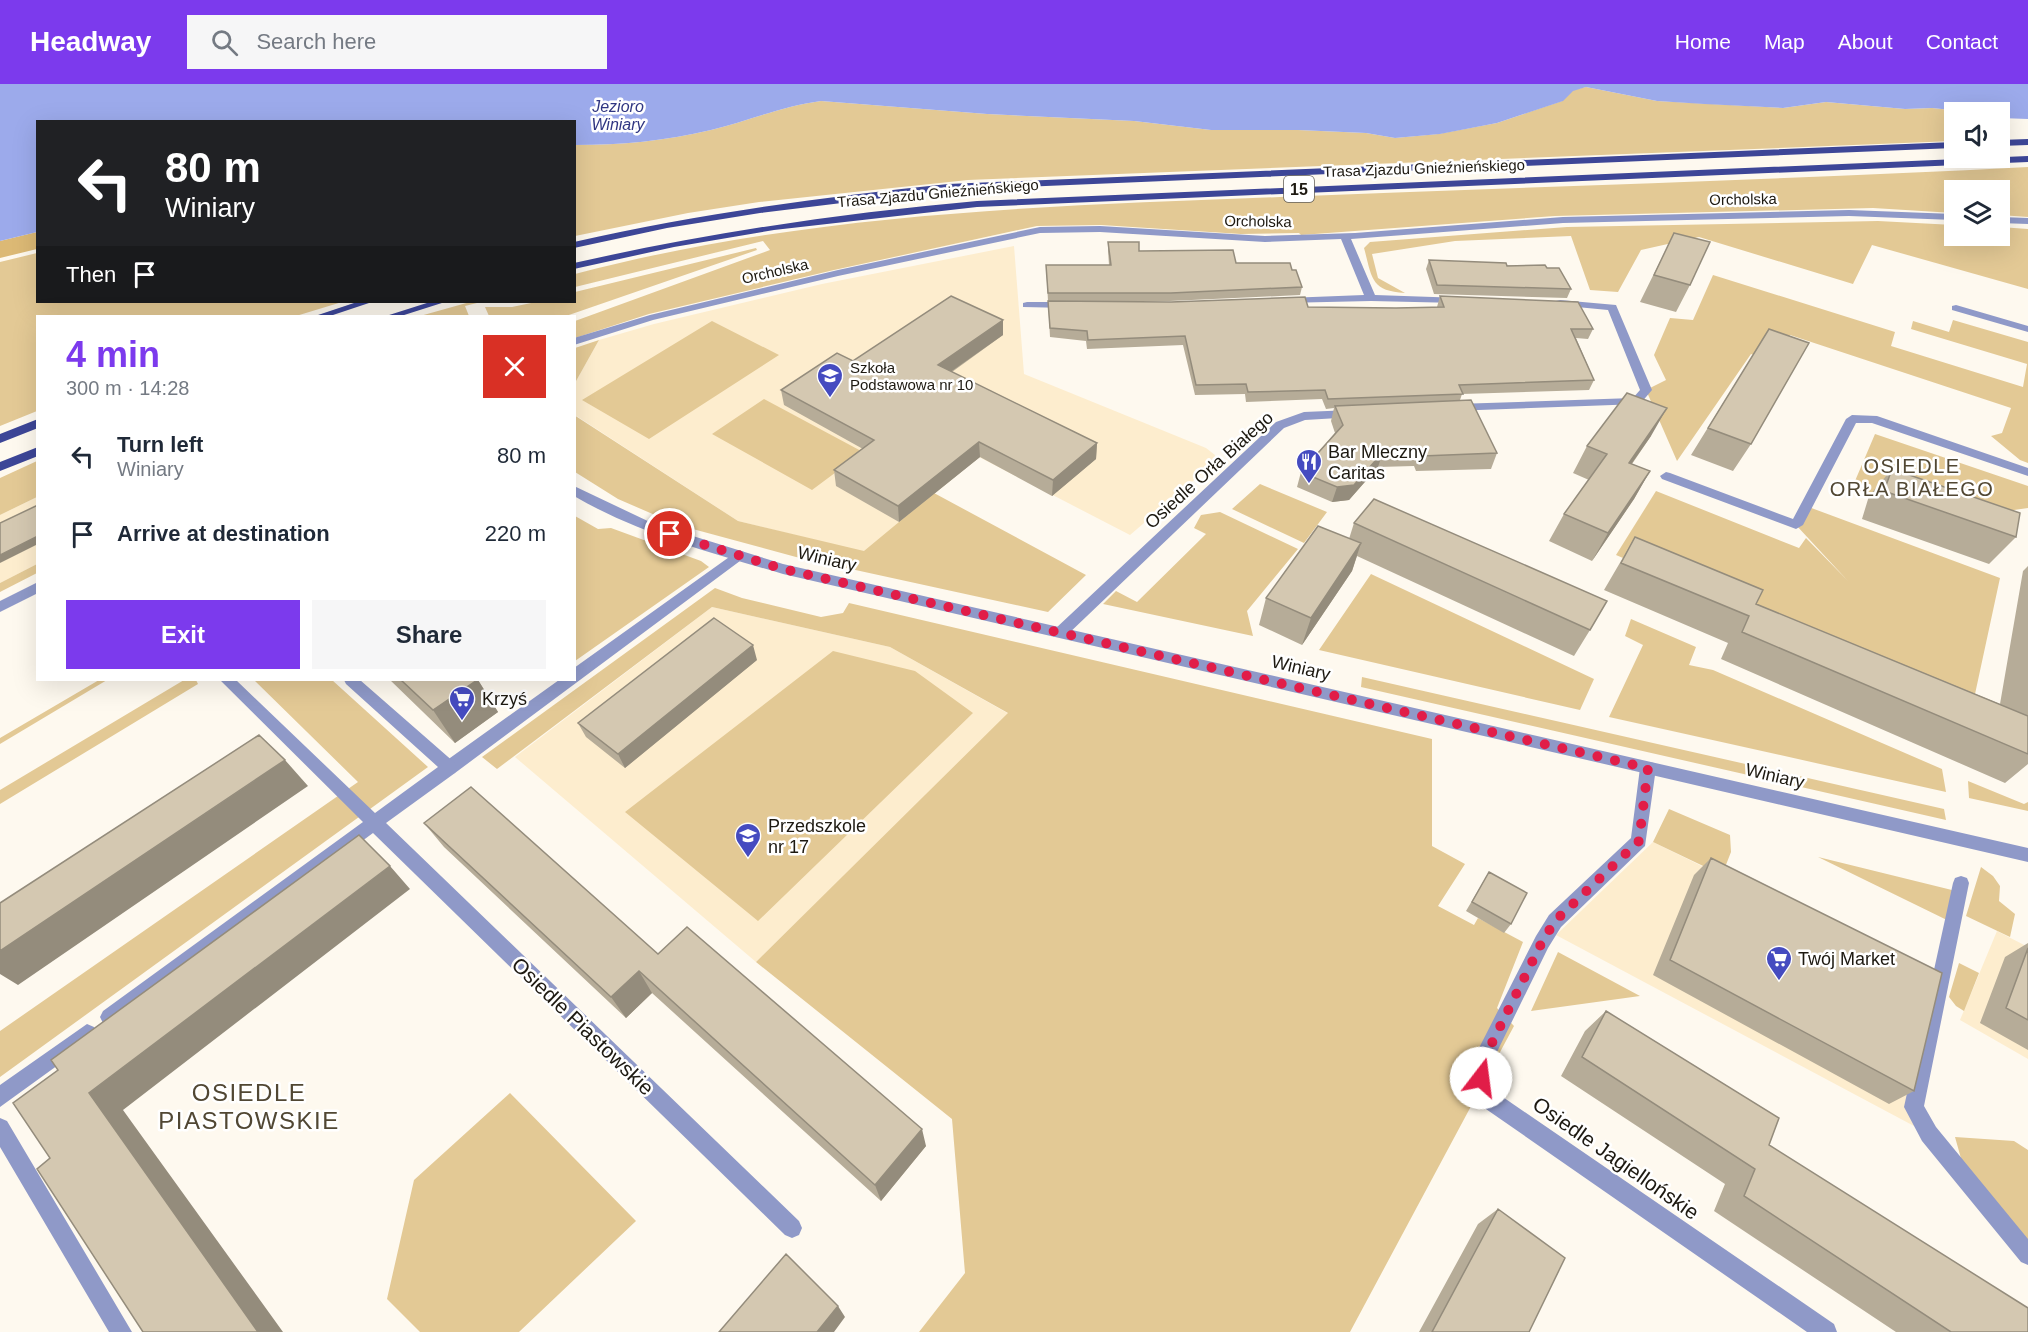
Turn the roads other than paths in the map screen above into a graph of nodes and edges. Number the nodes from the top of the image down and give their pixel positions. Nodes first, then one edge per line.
1 (2028, 142) edge
2 (2010, 143) edge
3 (1944, 145) edge
4 (2028, 159) edge
5 (1944, 217) edge
6 (2010, 220) edge
7 (2028, 221) edge
8 (1345, 237) junction
9 (576, 245) edge
10 (576, 266) edge
11 (1371, 298) junction
12 (1474, 301) edge
13 (1276, 302) edge
14 (364, 303) edge
15 (436, 303) edge
16 (1543, 303) edge
17 (1027, 305) dead end
18 (1075, 305) edge
19 (1956, 308) dead end
20 (323, 315) edge
21 (394, 315) edge
22 (2028, 329) edge
23 (576, 341) edge
24 (1440, 409) edge
25 (1360, 413) edge
26 (36, 424) edge
27 (0, 439) edge
28 (36, 452) edge
29 (0, 467) edge
30 (2028, 472) edge
31 (1666, 476) dead end
32 (576, 491) edge
33 (739, 555) junction
34 (36, 588) edge
35 (0, 607) edge
36 (1060, 633) junction
37 (576, 675) edge
38 (228, 681) edge
39 (352, 681) edge
40 (568, 681) edge
41 (449, 768) junction
42 (1648, 768) junction
43 (374, 822) junction
44 (2028, 855) edge
45 (1961, 883) dead end
46 (0, 1097) edge
47 (0, 1128) edge
48 (792, 1228) dead end
49 (2028, 1256) edge
50 (121, 1332) edge
51 (1826, 1332) edge

1 - 2 main road
3 - 9 main road, Trasa Zjazdu Gnieźnieńskiego / 15
4 - 10 main road, Trasa Zjazdu Gnieźnieńskiego / 15
5 - 8 street, Orcholska
6 - 7 street
8 - 11 street
8 - 23 street, Orcholska
11 - 12 street
11 - 13 street
14 - 20 main road
15 - 21 main road
16 - 24 street
17 - 18 street
19 - 22 street
25 - 36 street, Osiedle Orła Białego
26 - 27 main road
28 - 29 main road
30 - 31 street
32 - 33 street, Winiary
33 - 36 street, Winiary
33 - 37 street
34 - 35 street
36 - 42 street, Winiary
38 - 43 street, Osiedle Piastowskie
39 - 41 street
40 - 41 street
41 - 43 street
42 - 44 street, Winiary
42 - 51 street, Osiedle Jagiellońskie
43 - 46 street
43 - 48 street, Osiedle Piastowskie
45 - 49 street
47 - 50 street

